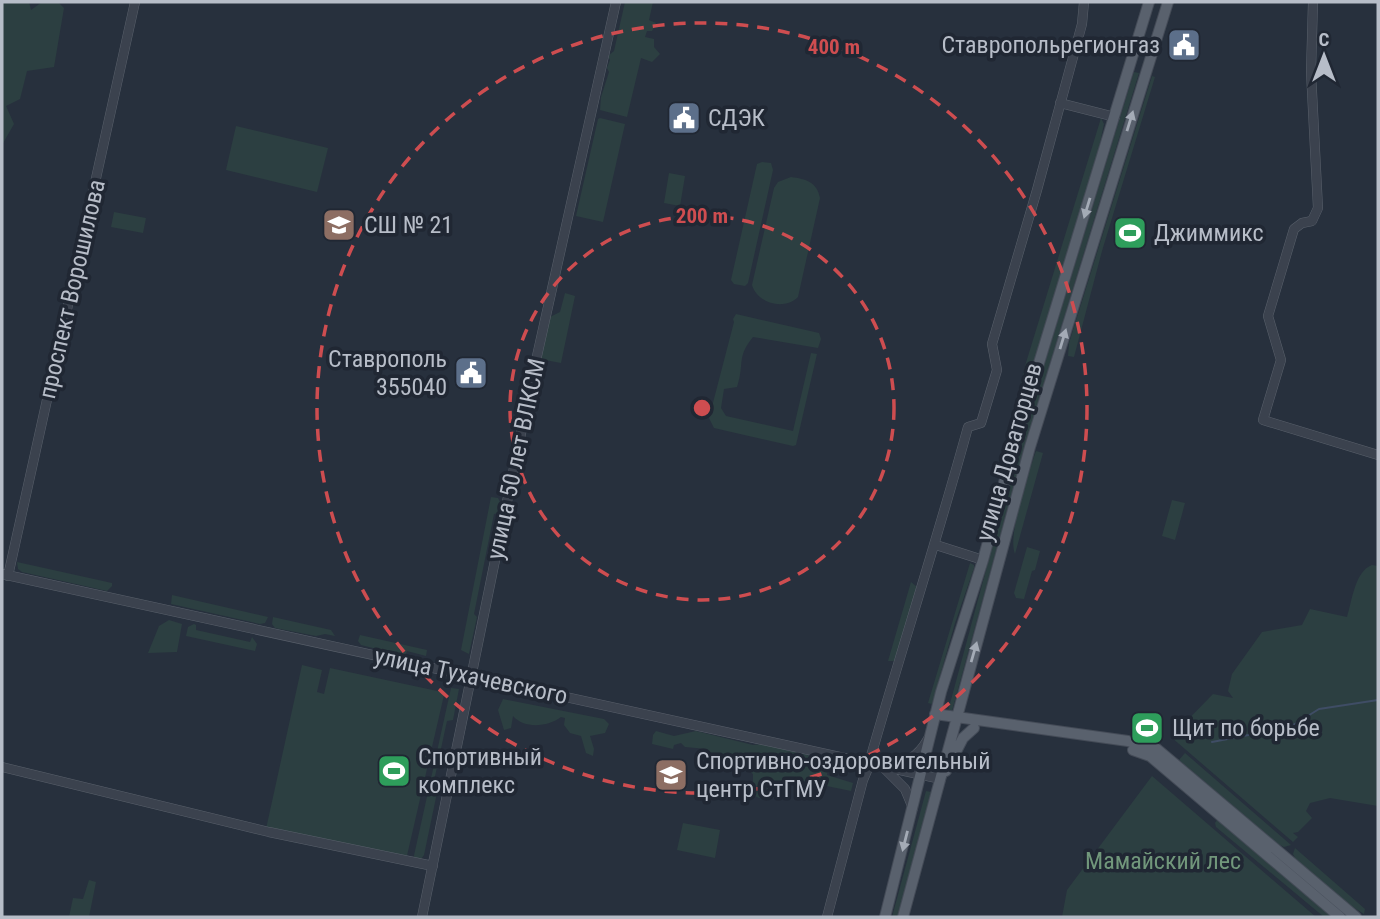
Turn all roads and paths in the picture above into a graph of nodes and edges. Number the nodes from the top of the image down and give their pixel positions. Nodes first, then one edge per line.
1 (135, 2) edge
2 (616, 2) edge
3 (1084, 2) edge
4 (1149, 2) edge
5 (1168, 2) edge
6 (1313, 2) edge
7 (1060, 103) junction
8 (1115, 117) junction
9 (1378, 455) edge
10 (936, 545) junction
11 (984, 560) junction
12 (5, 575) edge
13 (472, 676) junction
14 (961, 702) junction
15 (934, 718) junction
16 (952, 722) junction
17 (975, 725) junction
18 (928, 739) junction
19 (876, 765) junction
20 (2, 767) edge
21 (920, 774) junction
22 (941, 779) junction
23 (913, 808) junction
24 (433, 866) junction
25 (422, 917) edge
26 (827, 917) edge
27 (885, 917) edge
28 (903, 917) edge
29 (1340, 917) edge
30 (1356, 917) edge

1 - 12 street, проспект Ворошилова
2 - 13 street, улица 50 лет ВЛКСМ
3 - 7 street
4 - 8 main road, улица Доваторцев
14 -> 5 main road, улица Доваторцев
6 - 9 street
7 - 8 street
7 - 10 street
8 -> 11 main road, улица Доваторцев
10 - 11 street
10 - 19 street
11 - 15 main road, улица Доваторцев
12 - 13 street, улица Тухачевского
13 - 19 street, улица Тухачевского
13 - 24 street, улица 50 лет ВЛКСМ
14 - 16 main road, улица Доваторцев
14 - 17 main road
15 - 16 main road
15 - 18 main road, улица Доваторцев
16 - 17 main road
16 - 22 main road, улица Доваторцев
17 - 22 main road
17 - 29 main road
17 - 30 main road
18 - 19 street
18 - 21 main road, улица Доваторцев
19 - 21 street, улица Тухачевского
19 - 23 street
19 - 26 street
20 - 24 street
21 - 22 street, улица Тухачевского
21 - 23 main road, улица Доваторцев
22 - 28 main road, улица Доваторцев
23 -> 27 main road, улица Доваторцев
24 - 25 street, улица 50 лет ВЛКСМ

